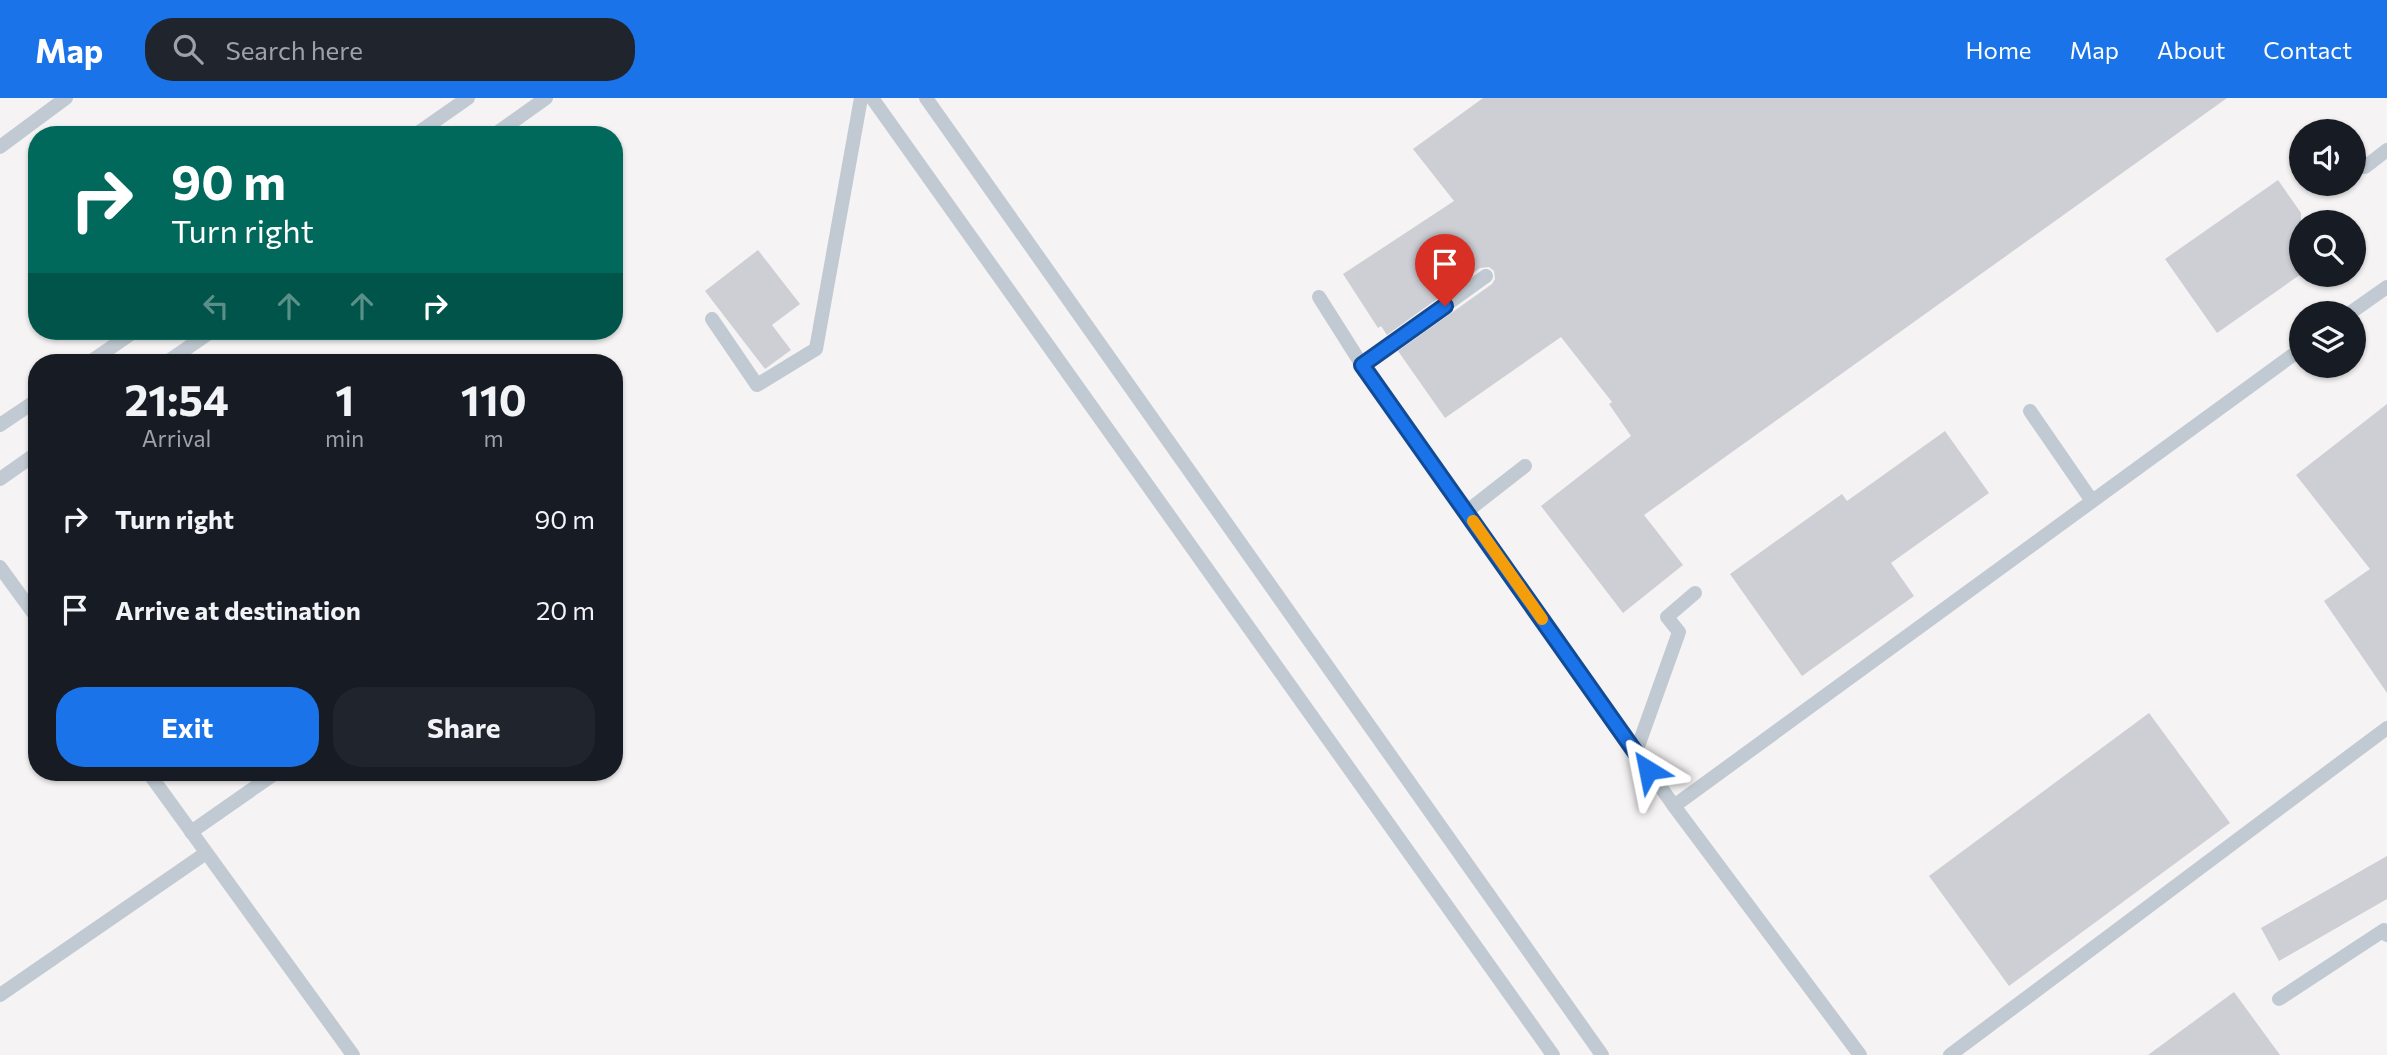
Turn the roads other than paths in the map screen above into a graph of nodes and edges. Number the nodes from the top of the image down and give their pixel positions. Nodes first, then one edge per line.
1 (66, 98) edge
2 (468, 98) edge
3 (546, 98) edge
4 (860, 98) edge
5 (872, 98) edge
6 (926, 98) edge
7 (28, 126) edge
8 (28, 126) edge
9 (428, 126) edge
10 (507, 126) edge
11 (0, 147) edge
12 (2387, 150) edge
13 (2366, 166) edge
14 (1486, 276) dead end
15 (2387, 287) edge
16 (1319, 297) dead end
17 (2366, 302) edge
18 (712, 319) dead end
19 (122, 340) edge
20 (199, 340) edge
21 (102, 354) edge
22 (179, 354) edge
23 (2289, 358) edge
24 (1362, 365) junction
25 (28, 406) edge
26 (2030, 411) dead end
27 (0, 425) edge
28 (28, 459) edge
29 (1525, 466) dead end
30 (0, 479) edge
31 (2092, 501) junction
32 (1466, 512) junction
33 (0, 567) edge
34 (1695, 593) dead end
35 (28, 606) edge
36 (2387, 728) edge
37 (1636, 752) junction
38 (154, 781) edge
39 (264, 781) edge
40 (1674, 806) junction
41 (191, 832) junction
42 (206, 853) junction
43 (2387, 935) edge
44 (0, 995) edge
45 (2280, 999) dead end
46 (352, 1055) edge
47 (1553, 1055) edge
48 (1602, 1055) edge
49 (1860, 1055) edge
50 (1950, 1055) edge

1 - 8 lane
2 - 9 lane
3 - 10 lane
4 - 18 lane
5 - 47 lane
6 - 48 lane
7 - 11 lane
12 - 13 lane
14 - 24 lane
15 - 17 lane
16 - 24 lane
19 - 21 lane
20 - 22 lane
23 - 31 lane
24 - 32 lane
25 - 27 lane
26 - 31 lane
28 - 30 lane
29 - 32 lane
31 - 40 lane
32 - 37 lane
33 - 35 lane
34 - 37 lane
36 - 50 lane
37 - 40 lane
38 - 41 lane
39 - 41 lane
40 - 49 lane
41 - 42 lane
42 - 44 lane
42 - 46 lane
43 - 45 lane

